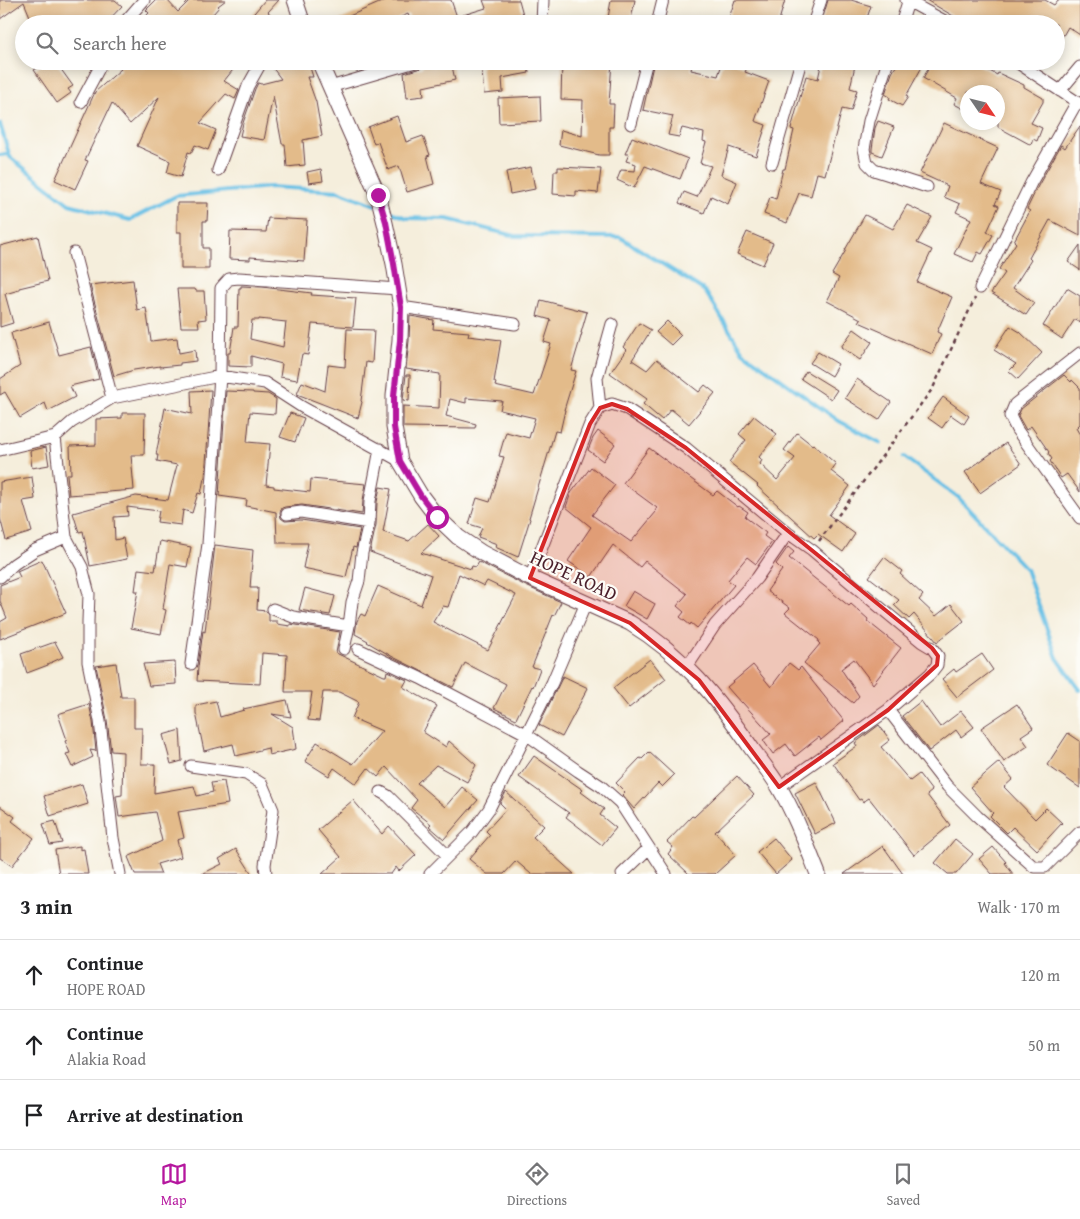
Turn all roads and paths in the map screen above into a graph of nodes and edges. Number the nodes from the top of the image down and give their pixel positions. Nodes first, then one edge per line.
1 (144, 0) edge
2 (295, 0) edge
3 (542, 0) edge
4 (662, 0) edge
5 (821, 0) edge
6 (907, 1) edge
7 (131, 15) edge
8 (300, 15) edge
9 (542, 15) edge
10 (659, 15) edge
11 (816, 15) edge
12 (903, 15) edge
13 (933, 15) edge
14 (1080, 67) edge
15 (98, 70) edge
16 (257, 70) edge
17 (323, 70) edge
18 (388, 70) edge
19 (645, 70) edge
20 (798, 70) edge
21 (885, 70) edge
22 (1028, 70) edge
23 (330, 87) junction
24 (1060, 91) junction
25 (81, 102) dead end
26 (1079, 103) edge
27 (631, 124) dead end
28 (772, 163) dead end
29 (218, 170) dead end
30 (927, 187) dead end
31 (74, 253) dead end
32 (980, 288) joint
33 (398, 289) junction
34 (401, 307) junction
35 (515, 324) dead end
36 (612, 324) dead end
37 (1080, 353) edge
38 (220, 376) junction
39 (112, 398) junction
40 (600, 408) junction
41 (55, 437) junction
42 (380, 449) junction
43 (0, 450) edge
44 (400, 461) junction
45 (287, 514) dead end
46 (1080, 518) edge
47 (369, 523) junction
48 (788, 533) junction
49 (66, 537) junction
50 (812, 550) junction
51 (0, 577) edge
52 (530, 578) junction
53 (586, 603) junction
54 (273, 609) dead end
55 (349, 626) junction
56 (344, 649) dead end
57 (358, 650) dead end
58 (191, 664) dead end
59 (687, 667) junction
60 (888, 710) junction
61 (526, 734) junction
62 (191, 766) dead end
63 (779, 787) junction
64 (381, 792) dead end
65 (1080, 832) edge
66 (649, 848) junction
67 (448, 856) junction
68 (120, 874) edge
69 (266, 874) edge
70 (430, 874) edge
71 (622, 874) edge
72 (666, 874) edge
73 (817, 874) edge

1 - 7 street
2 - 8 street
3 - 9 street
4 - 10 street
5 - 11 street
6 - 12 street
6 - 13 street
14 - 24 street
15 - 25 street
16 - 29 street
17 - 23 street, HOPE ROAD
18 - 23 street
19 - 27 street
20 - 28 street
21 - 30 street
22 - 24 street
23 - 33 street, HOPE ROAD
24 - 26 street
26 - 32 street
31 - 39 street
32 - 50 path
33 - 34 street, HOPE ROAD
33 - 38 street
34 - 35 street
34 - 44 street, HOPE ROAD
36 - 40 street
37 - 46 street
38 - 39 street
38 - 42 street
38 - 58 street
39 - 41 street
40 - 48 street
40 - 52 street
41 - 43 street
41 - 49 street
42 - 44 street
42 - 47 street
44 - 52 street, HOPE ROAD
45 - 47 street
47 - 55 street
48 - 50 street
48 - 59 street
49 - 51 street
49 - 68 street
50 - 60 street
52 - 53 street, HOPE ROAD
53 - 59 street, HOPE ROAD
53 - 61 street
54 - 55 street
55 - 56 street
57 - 61 street
59 - 63 street, HOPE ROAD
60 - 63 street
60 - 65 street
61 - 66 street
61 - 67 street
62 - 69 street
63 - 73 street, HOPE ROAD
64 - 67 street
66 - 71 street
66 - 72 street
67 - 70 street

